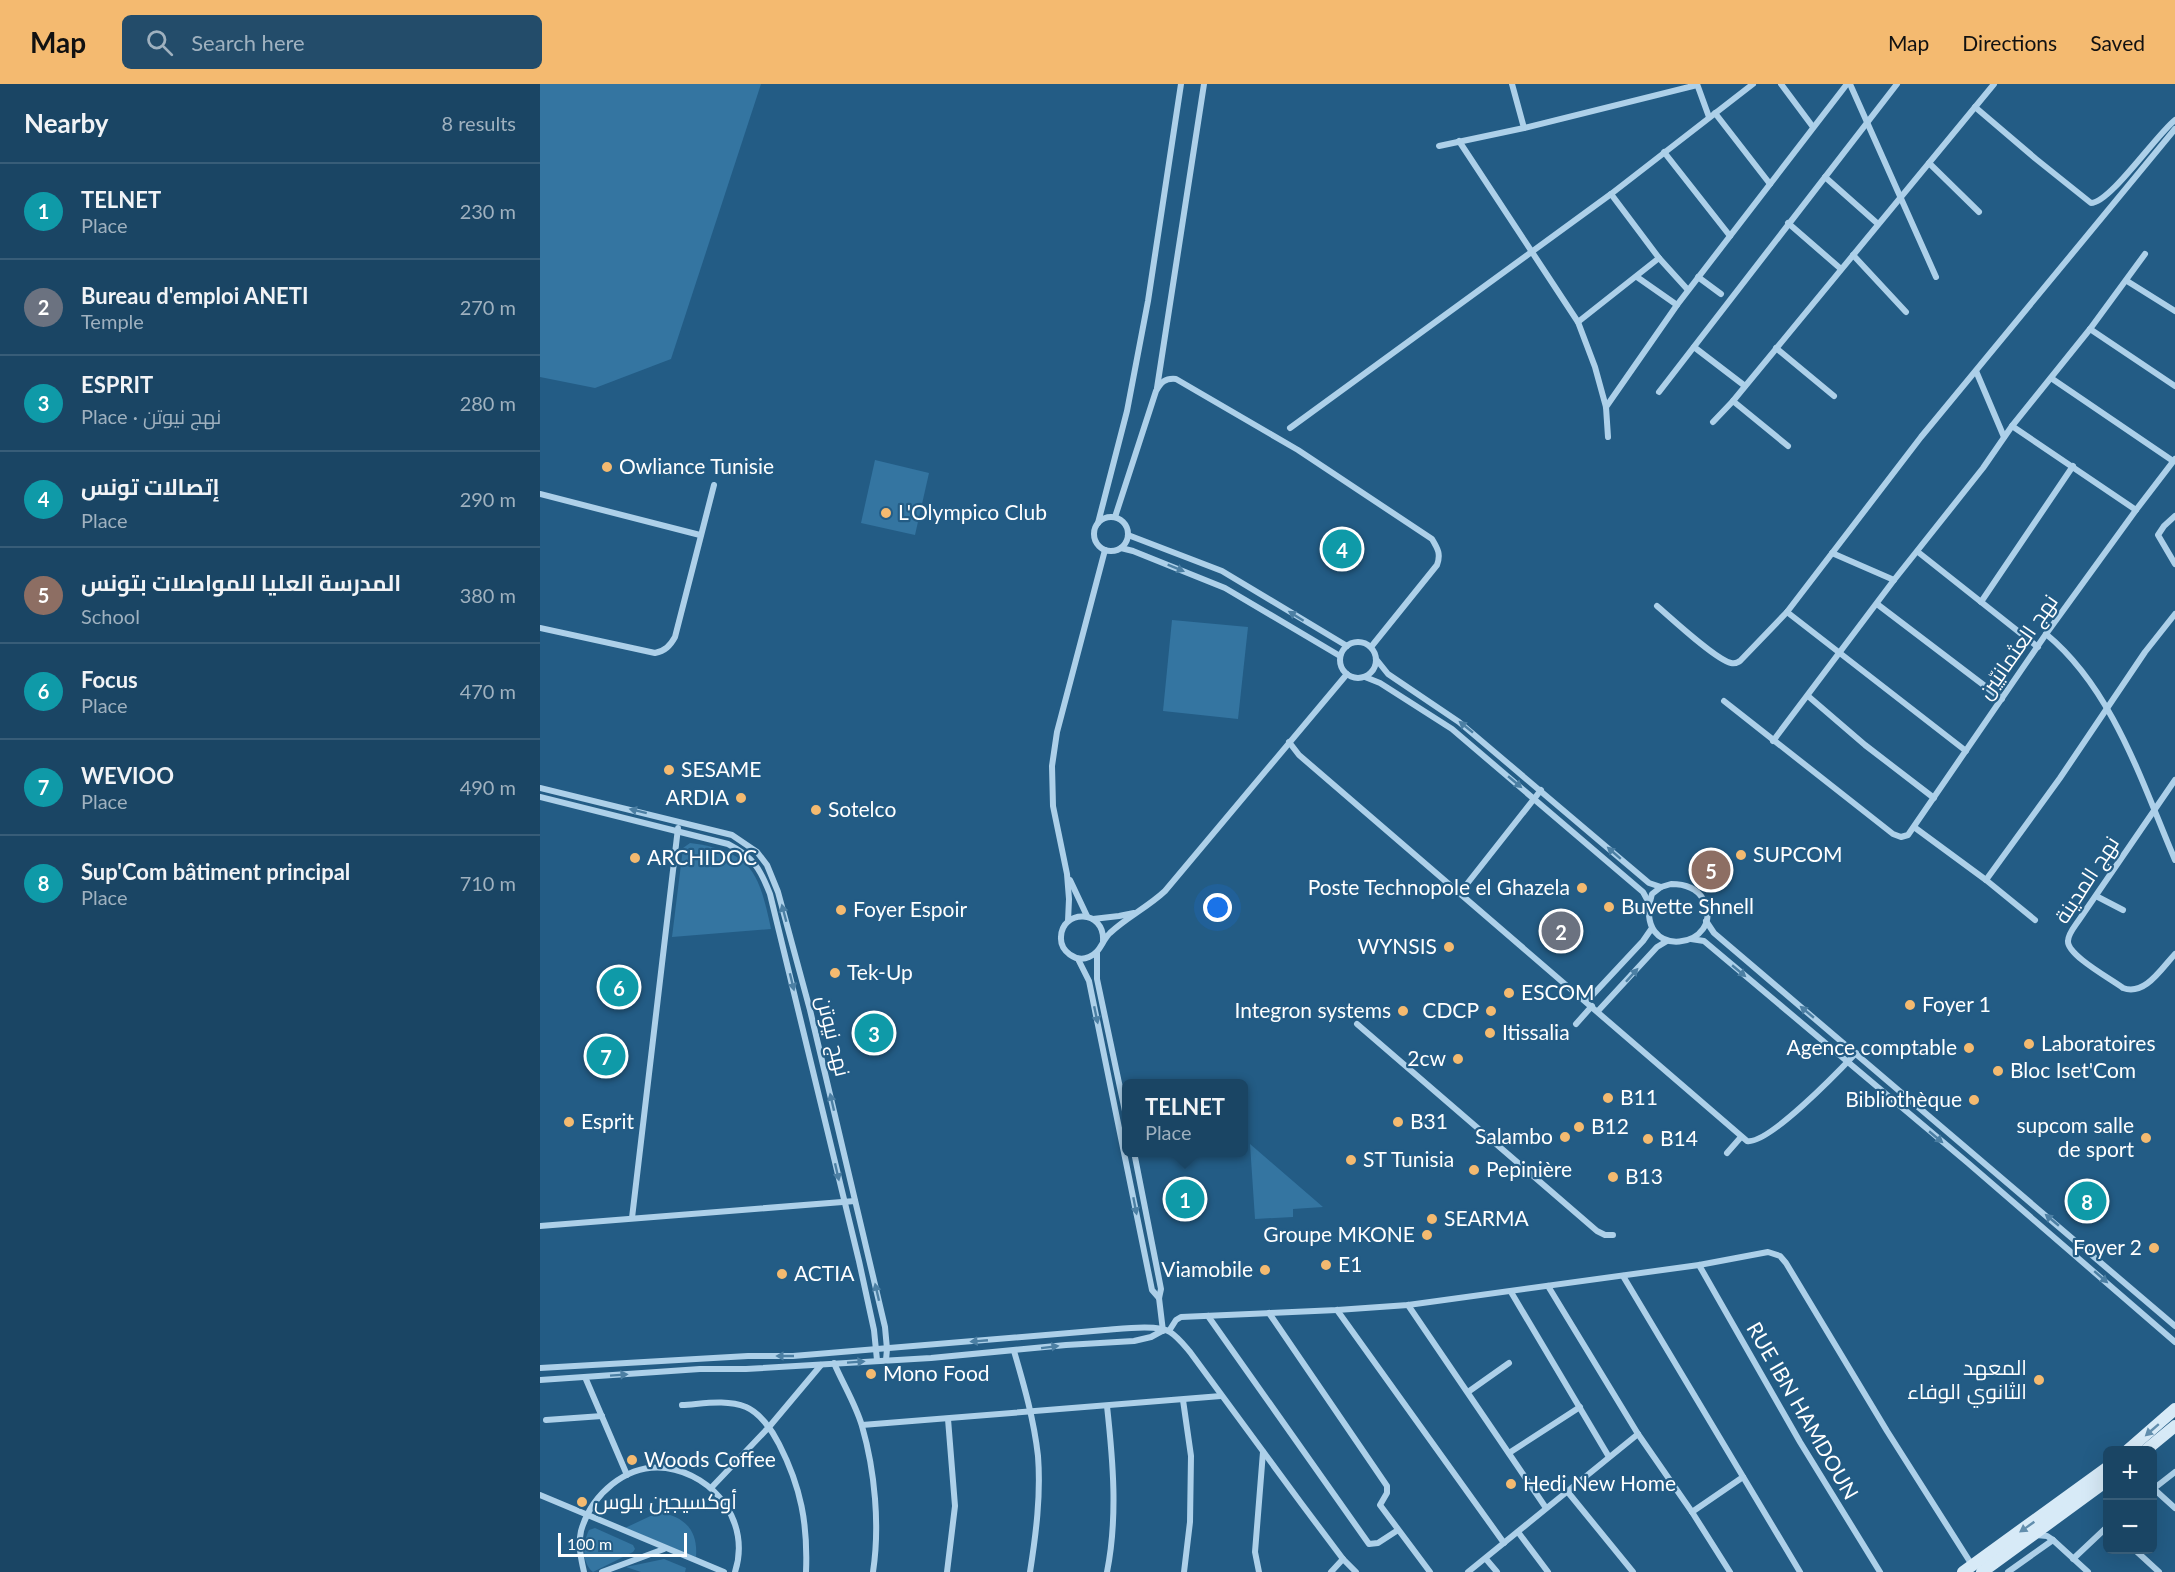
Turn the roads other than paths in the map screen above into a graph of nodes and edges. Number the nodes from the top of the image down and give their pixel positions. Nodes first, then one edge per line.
1 (1181, 84) edge
2 (1204, 84) edge
3 (1512, 84) edge
4 (1753, 84) edge
5 (1781, 84) edge
6 (1848, 84) edge
7 (1897, 84) edge
8 (1697, 85) edge
9 (1993, 85) edge
10 (1975, 107) junction
11 (1712, 115) junction
12 (2175, 120) edge
13 (1868, 122) junction
14 (1813, 127) junction
15 (1524, 128) junction
16 (2175, 129) edge
17 (1459, 141) junction
18 (1439, 146) dead end
19 (1664, 152) junction
20 (1929, 163) junction
21 (1825, 177) junction
22 (1770, 184) junction
23 (1611, 194) junction
24 (1900, 198) junction
25 (1979, 212) dead end
26 (1788, 223) junction
27 (1878, 224) junction
28 (1730, 236) junction
29 (1531, 252) junction
30 (2145, 254) dead end
31 (1853, 255) junction
32 (1659, 258) junction
33 (1841, 270) junction
34 (1637, 277) junction
35 (1698, 277) junction
36 (1936, 278) dead end
37 (2127, 281) junction
38 (1688, 290) junction
39 (1721, 294) dead end
40 (1677, 305) junction
41 (2175, 311) edge
42 (1906, 312) dead end
43 (1578, 322) junction
44 (2090, 329) junction
45 (1694, 346) junction
46 (1776, 348) junction
47 (1976, 372) junction
48 (2051, 378) junction
49 (1745, 386) junction
50 (2175, 386) edge
51 (1156, 391) junction
52 (1659, 392) dead end
53 (1834, 396) dead end
54 (1733, 401) junction
55 (1606, 407) junction
56 (1713, 422) dead end
57 (2012, 426) junction
58 (1290, 428) dead end
59 (1608, 437) dead end
60 (2004, 437) junction
61 (1788, 446) dead end
62 (2174, 460) edge
63 (2073, 466) junction
64 (714, 485) dead end
65 (540, 494) edge
66 (2136, 510) junction
67 (2175, 516) edge
68 (1115, 517) junction
69 (1098, 523) junction
70 (700, 535) junction
71 (1128, 535) junction
72 (1121, 548) junction
73 (1105, 550) junction
74 (1918, 552) junction
75 (1832, 553) junction
76 (2175, 564) edge
77 (1893, 580) junction
78 (1981, 602) junction
79 (1877, 604) junction
80 (1657, 606) dead end
81 (1787, 612) junction
82 (2175, 614) edge
83 (540, 628) edge
84 (2046, 634) junction
85 (1347, 646) junction
86 (1371, 647) junction
87 (2038, 647) junction
88 (1840, 652) junction
89 (1340, 656) junction
90 (1376, 659) junction
91 (1347, 674) junction
92 (1365, 676) junction
93 (1808, 696) junction
94 (2002, 699) junction
95 (1724, 701) dead end
96 (2107, 707) junction
97 (1773, 741) junction
98 (1289, 742) junction
99 (1966, 750) junction
100 (2175, 780) edge
101 (540, 788) edge
102 (1541, 790) junction
103 (540, 797) edge
104 (1534, 798) junction
105 (1934, 798) junction
106 (2154, 808) junction
107 (679, 821) junction
108 (1914, 828) junction
109 (678, 830) junction
110 (2172, 842) edge
111 (752, 848) junction
112 (747, 855) junction
113 (2175, 860) edge
114 (1067, 874) junction
115 (1986, 880) junction
116 (1661, 887) junction
117 (1459, 894) junction
118 (2096, 896) junction
119 (1649, 903) junction
120 (2123, 910) dead end
121 (1137, 912) junction
122 (1090, 917) junction
123 (2035, 920) dead end
124 (1068, 921) junction
125 (1707, 921) junction
126 (1652, 928) junction
127 (1691, 939) junction
128 (1103, 941) junction
129 (1667, 941) junction
130 (1097, 953) junction
131 (2175, 954) edge
132 (1078, 959) junction
133 (1589, 1004) junction
134 (1598, 1011) junction
135 (1357, 1024) dead end
136 (1576, 1024) dead end
137 (1856, 1053) junction
138 (1847, 1063) junction
139 (1122, 1086) edge
140 (1122, 1100) edge
141 (1114, 1101) junction
142 (1122, 1136) edge
143 (1741, 1137) junction
144 (1726, 1153) dead end
145 (1127, 1157) edge
146 (1135, 1157) edge
147 (855, 1201) junction
148 (844, 1203) junction
149 (632, 1218) junction
150 (540, 1226) edge
151 (1613, 1235) dead end
152 (1698, 1265) junction
153 (1623, 1276) junction
154 (1548, 1286) junction
155 (1511, 1292) junction
156 (1159, 1298) junction
157 (1408, 1305) junction
158 (1337, 1310) junction
159 (1269, 1313) junction
160 (1208, 1316) junction
161 (2175, 1326) edge
162 (1166, 1331) junction
163 (2175, 1342) edge
164 (887, 1349) junction
165 (877, 1350) junction
166 (1014, 1351) junction
167 (877, 1360) junction
168 (886, 1360) junction
169 (1509, 1363) dead end
170 (834, 1364) junction
171 (821, 1365) junction
172 (540, 1368) edge
173 (585, 1377) junction
174 (540, 1380) edge
175 (1468, 1392) junction
176 (1221, 1396) junction
177 (1184, 1400) junction
178 (682, 1405) dead end
179 (1107, 1406) junction
180 (1580, 1407) junction
181 (2175, 1409) edge
182 (1031, 1412) junction
183 (602, 1416) junction
184 (948, 1419) junction
185 (546, 1420) dead end
186 (862, 1425) junction
187 (769, 1427) junction
188 (2173, 1427) edge
189 (1638, 1434) junction
190 (2133, 1446) edge
191 (2151, 1446) edge
192 (1263, 1451) junction
193 (1509, 1453) junction
194 (1609, 1457) junction
195 (2103, 1471) edge
196 (2175, 1472) edge
197 (627, 1474) junction
198 (1743, 1477) junction
199 (2103, 1484) edge
200 (2157, 1486) edge
201 (711, 1488) junction
202 (1567, 1491) junction
203 (2157, 1492) edge
204 (540, 1496) edge
205 (1546, 1508) junction
206 (2175, 1508) edge
207 (1692, 1512) junction
208 (588, 1514) junction
209 (1398, 1530) junction
210 (2103, 1531) edge
211 (1518, 1532) junction
212 (2034, 1535) junction
213 (2053, 1540) junction
214 (1504, 1543) junction
215 (664, 1549) junction
216 (2139, 1554) edge
217 (1343, 1559) junction
218 (1486, 1559) junction
219 (2073, 1559) junction
220 (1972, 1570) edge
221 (584, 1572) edge
222 (602, 1572) edge
223 (724, 1572) edge
224 (735, 1572) edge
225 (806, 1572) edge
226 (873, 1572) edge
227 (947, 1572) edge
228 (1030, 1572) edge
229 (1107, 1572) edge
230 (1184, 1572) edge
231 (1259, 1572) edge
232 (1331, 1572) edge
233 (1356, 1572) edge
234 (1430, 1572) edge
235 (1468, 1572) edge
236 (1497, 1572) edge
237 (1548, 1572) edge
238 (1633, 1572) edge
239 (1730, 1572) edge
240 (1800, 1572) edge
241 (1880, 1572) edge
242 (2008, 1572) edge
243 (2088, 1572) edge
244 (2159, 1572) edge

1 - 69 street
2 - 51 street
3 - 15 street
4 - 11 street
5 - 14 street
6 - 13 street
6 - 14 street
7 - 13 street
8 - 11 street
8 - 15 street
9 - 10 street
10 - 12 street
10 - 20 street
11 - 19 street
11 - 22 street
13 - 21 street
13 - 24 street
14 - 22 street
15 - 17 street
16 - 47 street
17 - 18 street
17 - 29 street
19 - 23 street
19 - 28 street
20 - 24 street
20 - 25 street
21 - 26 street
21 - 27 street
22 - 28 street
23 - 29 street
23 - 32 street
24 - 27 street
24 - 36 street
26 - 33 street
26 - 45 street
27 - 31 street
28 - 35 street
29 - 43 street
29 - 58 street
30 - 37 street
31 - 33 street
31 - 42 street
32 - 34 street
32 - 38 street
33 - 46 street
34 - 40 street
34 - 43 street
35 - 38 street
35 - 39 street
37 - 41 street
37 - 44 street
38 - 40 street
40 - 55 street
43 - 55 street
44 - 48 street
44 - 50 street
45 - 49 street
45 - 52 street
46 - 49 street
46 - 53 street
47 - 60 street
47 - 75 street
48 - 57 street
48 - 62 street
49 - 54 street
51 - 68 street
51 - 86 street
54 - 56 street
54 - 61 street
55 - 59 street
57 - 60 street
57 - 63 street
60 - 74 street
62 - 66 street, نهج العثمانيّين
63 - 66 street
63 - 78 street
64 - 70 street
65 - 70 street
66 - 84 street, نهج العثمانيّين
67 - 76 street
68 - 69 street
68 - 71 street
69 - 73 street
70 - 83 street
71 - 72 street
85 -> 71 street
72 - 73 street
72 -> 89 street
73 - 114 street
74 - 77 street
74 - 78 street
75 - 77 street
75 - 81 street
77 - 79 street
78 - 87 street
79 - 88 street
79 - 94 street
80 - 81 street
81 - 88 street
82 - 96 street
84 - 87 street, نهج العثمانيّين
84 - 96 street
85 - 86 street
85 - 89 street
86 - 90 street
87 - 94 street, نهج العثمانيّين
88 - 93 street
88 - 99 street
89 - 91 street
90 - 92 street
102 -> 90 street
91 - 92 street
91 - 98 street
92 -> 104 street
93 - 97 street
93 - 105 street
94 - 99 street, نهج العثمانيّين
95 - 97 street
96 - 106 street
96 - 115 street
97 - 108 street
98 - 117 street
98 - 121 street
99 - 105 street, نهج العثمانيّين
100 - 106 street, نهج المدينة
107 -> 101 street, نهج نيوتن
102 - 104 street
116 -> 102 street
103 - 109 street, نهج نيوتن
104 - 117 street
104 - 119 street
105 - 108 street, نهج العثمانيّين
106 - 110 street
106 - 118 street, نهج المدينة
107 - 109 street
107 - 111 street, نهج نيوتن
108 - 115 street
109 - 112 street, نهج نيوتن
109 - 149 street
110 - 113 street
111 - 112 street
147 -> 111 street, نهج نيوتن
112 -> 148 street, نهج نيوتن
114 - 122 street
114 - 124 street
115 - 123 street
116 - 119 street
116 - 125 street
117 - 133 street
118 - 120 street
118 - 131 street, نهج المدينة
119 - 126 street
121 - 122 street
121 - 128 street
122 - 124 street
122 - 128 street
124 - 132 street
125 - 127 street
137 -> 125 street
126 - 129 street
126 - 133 street
127 - 129 street
127 -> 138 street
128 - 130 street
134 -> 129 street
130 - 132 street
130 - 139 street
132 -> 141 street
133 - 134 street
133 - 136 street
134 - 143 street
135 - 151 street
137 - 138 street
161 -> 137 street
138 - 143 street
138 -> 163 street
140 - 141 street
141 - 142 street
143 - 144 street
145 -> 156 street
146 - 156 street
147 - 148 street
164 -> 147 street, نهج نيوتن
148 - 149 street
148 - 165 street, نهج نيوتن
149 - 150 street
152 - 153 street
152 - 220 street
152 - 241 street, RUE IBN HAMDOUN
153 - 154 street
153 - 198 street
154 - 155 street
154 - 189 street
155 - 157 street
155 - 180 street
156 - 162 street
157 - 158 street
157 - 175 street
158 - 159 street
158 - 214 street
159 - 160 street
159 - 209 street
160 - 162 street
160 - 209 street
162 -> 164 street
166 -> 162 street
162 - 176 street
164 - 165 street
164 - 168 street, نهج نيوتن
165 - 167 street, نهج نيوتن
165 -> 172 street
166 - 168 street
166 - 182 street
167 - 168 street
170 -> 167 street
169 - 175 street
170 - 171 street
170 - 186 street
173 -> 171 street
171 - 187 street
173 - 174 street
173 - 183 street
175 - 193 street
176 - 177 street
176 - 192 street
177 - 179 street
177 - 230 street
178 - 187 street
179 - 182 street
179 - 229 street
180 - 193 street
180 - 194 street
181 -> 190 street
182 - 184 street
182 - 228 street
183 - 185 street
183 - 197 street
184 - 186 street
184 - 227 street
186 - 226 street
187 - 201 street
187 - 225 street
188 - 191 street
189 - 194 street
189 - 207 street
192 - 217 street
192 - 231 street
193 - 205 street
194 - 202 street
195 -> 220 street
196 - 200 street
197 - 201 street
197 - 208 street
198 - 207 street
198 - 240 street
199 - 212 street
201 - 224 street
202 - 205 street
202 - 238 street
203 - 206 street
204 - 208 street
205 - 211 street
207 - 239 street
208 - 215 street
208 - 221 street
209 - 234 street
210 - 219 street
211 - 214 street
211 - 237 street
212 - 213 street
212 - 220 street
213 - 219 street
213 - 242 street
214 - 218 street
215 - 222 street
215 - 223 street
216 - 244 street
217 - 232 street
217 - 233 street
218 - 235 street
218 - 236 street
219 - 243 street

